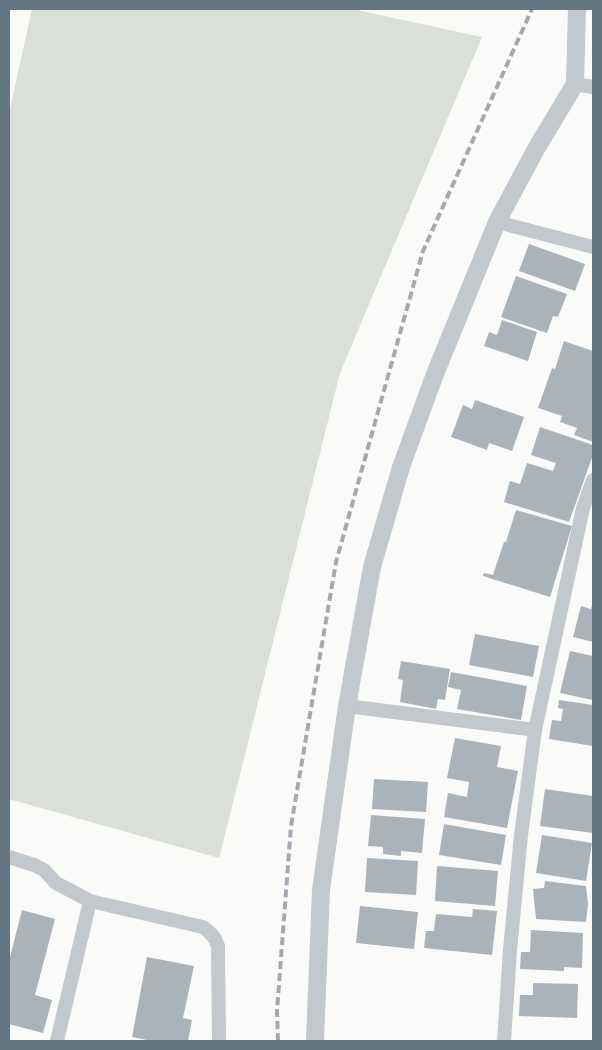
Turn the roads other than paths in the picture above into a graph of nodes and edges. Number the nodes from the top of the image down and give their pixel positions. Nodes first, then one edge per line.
1 (576, 9) edge
2 (575, 84) junction
3 (593, 88) edge
4 (497, 222) junction
5 (593, 247) edge
6 (593, 480) edge
7 (346, 706) junction
8 (535, 730) junction
9 (9, 857) edge
10 (90, 901) junction
11 (58, 1041) edge
12 (219, 1041) edge
13 (316, 1041) edge
14 (504, 1041) edge

1 - 2 street
2 - 3 street
2 - 4 street
4 - 5 street
4 - 7 street
6 - 8 street
7 - 8 street
7 - 13 street
8 - 14 street
9 - 10 street
10 - 11 street
10 - 12 street

